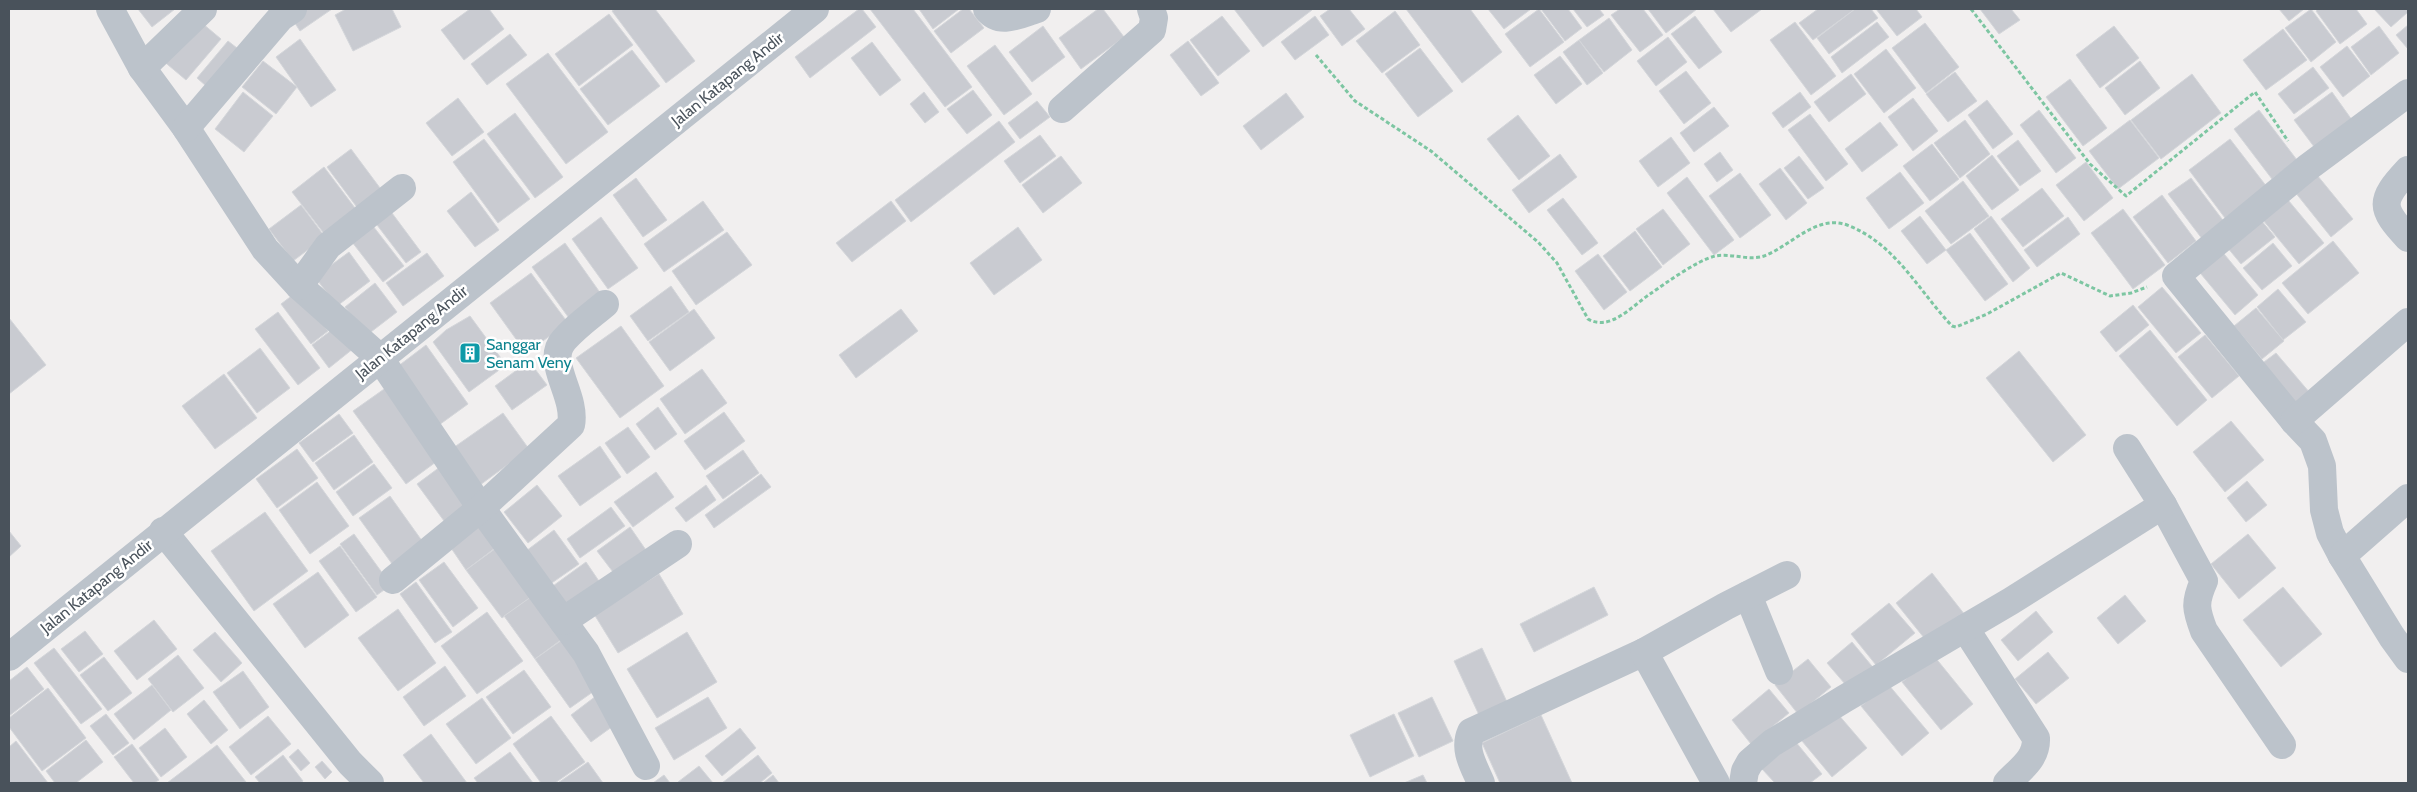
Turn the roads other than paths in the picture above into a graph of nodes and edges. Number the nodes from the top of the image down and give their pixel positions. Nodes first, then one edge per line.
1 (110, 9) edge
2 (203, 9) edge
3 (293, 9) edge
4 (815, 9) edge
5 (987, 9) edge
6 (1037, 9) edge
7 (1151, 9) edge
8 (142, 68) junction
9 (2408, 93) edge
10 (1062, 109) dead end
11 (186, 128) junction
12 (2408, 170) edge
13 (402, 188) dead end
14 (2408, 238) edge
15 (299, 286) junction
16 (605, 304) dead end
17 (2408, 322) edge
18 (379, 357) junction
19 (2294, 421) junction
20 (2127, 448) dead end
21 (2408, 498) edge
22 (2163, 505) junction
23 (481, 508) junction
24 (163, 531) junction
25 (678, 544) dead end
26 (2342, 556) junction
27 (1787, 576) dead end
28 (393, 580) dead end
29 (1748, 595) junction
30 (563, 621) junction
31 (1965, 628) junction
32 (1644, 652) junction
33 (9, 657) edge
34 (2408, 659) edge
35 (1779, 671) dead end
36 (2282, 745) dead end
37 (646, 766) dead end
38 (370, 783) edge
39 (1482, 783) edge
40 (1716, 783) edge
41 (1743, 783) edge
42 (2007, 783) edge

1 - 8 street
2 - 8 street
3 - 11 street
4 - 18 street, Jalan Katapang Andir
5 - 6 street
7 - 10 street
8 - 11 street
9 - 19 street
11 - 15 street
12 - 14 street
13 - 15 street
15 - 18 street
16 - 23 street
17 - 19 street
18 - 23 street
18 - 24 street, Jalan Katapang Andir
19 - 26 street
20 - 22 street
21 - 26 street
22 - 31 street
22 - 36 street
23 - 28 street
23 - 30 street
24 - 33 street, Jalan Katapang Andir
24 - 38 street
25 - 30 street
26 - 34 street
27 - 29 street
29 - 32 street
29 - 35 street
30 - 37 street
31 - 41 street
31 - 42 street
32 - 39 street
32 - 40 street

